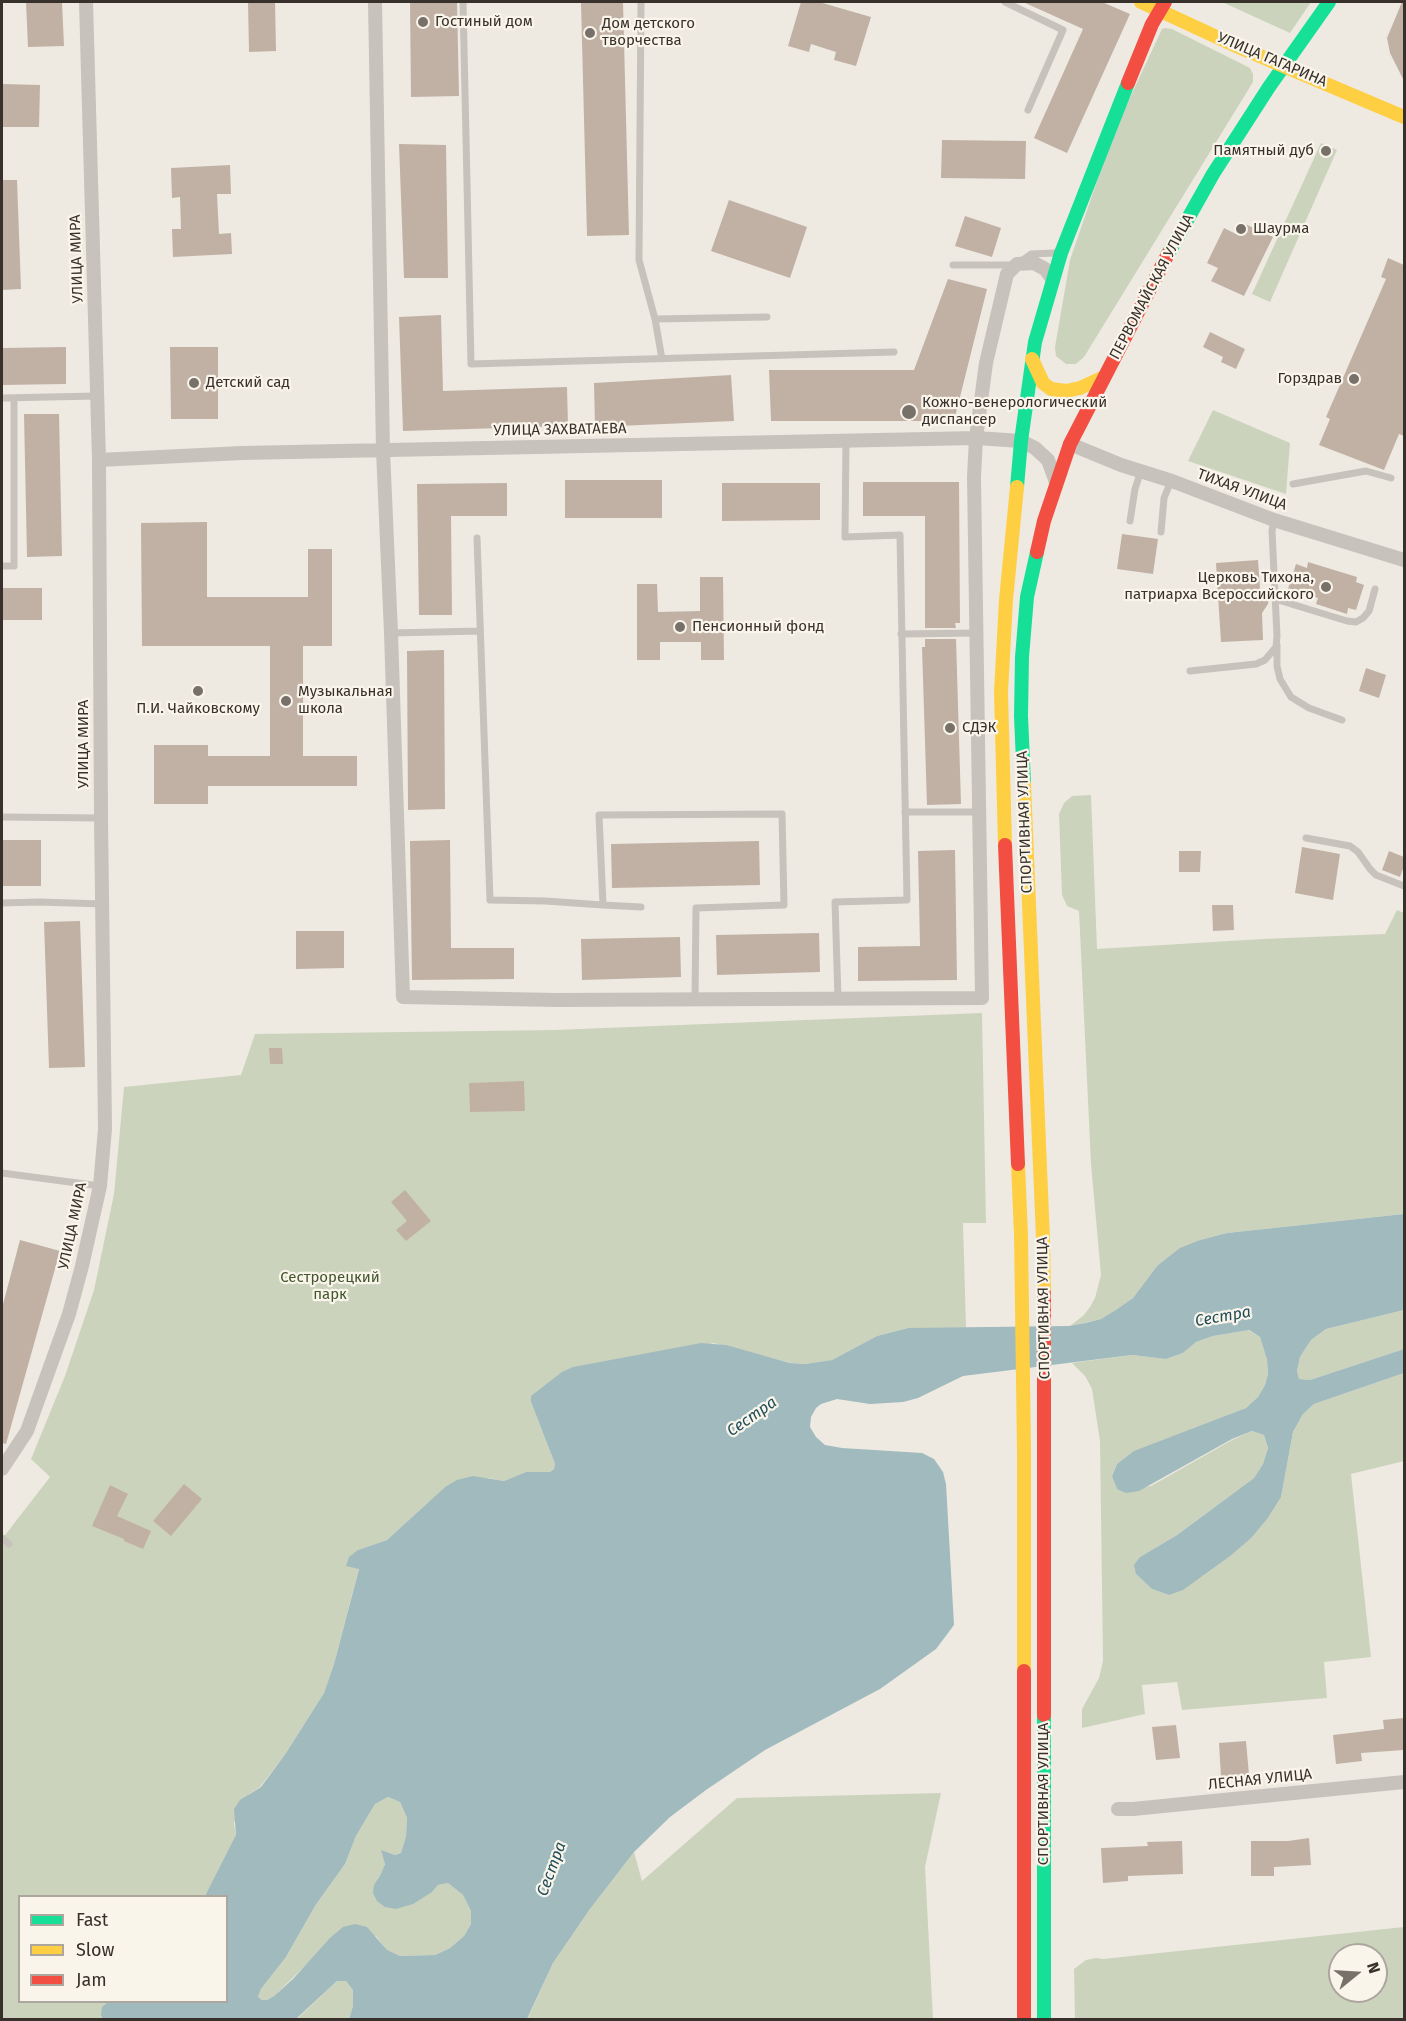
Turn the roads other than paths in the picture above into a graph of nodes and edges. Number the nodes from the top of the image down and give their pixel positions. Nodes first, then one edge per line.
1 (86, 2) edge
2 (375, 2) edge
3 (463, 2) edge
4 (641, 2) edge
5 (1005, 2) edge
6 (1141, 2) edge
7 (1329, 2) edge
8 (1163, 6) edge
9 (1284, 66) junction
10 (1028, 110) dead end
11 (1404, 117) edge
12 (1062, 253) junction
13 (1017, 264) junction
14 (953, 265) dead end
15 (1053, 280) junction
16 (767, 317) dead end
17 (655, 319) junction
18 (894, 352) dead end
19 (662, 359) junction
20 (1032, 359) junction
21 (1104, 376) junction
22 (97, 396) junction
23 (2, 398) edge
24 (14, 398) junction
25 (976, 438) junction
26 (846, 440) junction
27 (1021, 441) junction
28 (1070, 444) junction
29 (383, 450) junction
30 (99, 460) junction
31 (1141, 471) junction
32 (1391, 478) dead end
33 (1171, 481) junction
34 (1056, 483) junction
35 (1293, 484) dead end
36 (1274, 520) junction
37 (1130, 521) dead end
38 (1161, 532) dead end
39 (477, 538) dead end
40 (1404, 560) edge
41 (2, 566) edge
42 (1375, 589) dead end
43 (1027, 597) joint
44 (1275, 599) junction
45 (480, 631) junction
46 (392, 633) junction
47 (977, 633) junction
48 (902, 634) junction
49 (1277, 636) junction
50 (1190, 671) dead end
51 (1342, 720) dead end
52 (905, 812) junction
53 (978, 812) junction
54 (2, 817) edge
55 (101, 818) junction
56 (1306, 838) dead end
57 (1404, 886) edge
58 (2, 903) edge
59 (103, 904) junction
60 (603, 905) junction
61 (641, 907) dead end
62 (838, 999) junction
63 (695, 1000) junction
64 (2, 1173) edge
65 (100, 1186) junction
66 (2, 1468) edge
67 (2, 1538) edge
68 (9, 1544) dead end
69 (1404, 1782) edge
70 (1118, 1809) dead end
71 (1024, 2019) edge
72 (1044, 2019) edge

1 - 22 street, УЛИЦА МИРА
2 - 29 street
3 - 19 lane
4 - 17 lane
5 - 10 lane
6 - 8 main road, УЛИЦА ГАГАРИНА
7 - 9 main road, ПЕРВОМАЙСКАЯ УЛИЦА
8 - 9 main road, УЛИЦА ГАГАРИНА
8 - 12 main road
9 - 11 main road, УЛИЦА ГАГАРИНА
9 - 21 main road, ПЕРВОМАЙСКАЯ УЛИЦА
12 - 13 lane
12 - 15 main road
13 - 14 lane
13 - 15 street
13 - 25 street
15 - 20 main road
16 - 17 lane
17 - 19 lane
18 - 19 lane
20 - 21 main road
20 - 27 main road
21 - 28 main road, ПЕРВОМАЙСКАЯ УЛИЦА
22 - 24 lane
22 - 30 street, УЛИЦА МИРА
23 - 24 lane
24 - 41 lane
25 - 26 street, УЛИЦА ЗАХВАТАЕВА
25 - 27 street, УЛИЦА ЗАХВАТАЕВА
25 - 47 street
26 - 29 street, УЛИЦА ЗАХВАТАЕВА
26 - 48 lane
27 - 34 street
27 - 71 main road, СПОРТИВНАЯ УЛИЦА
28 - 31 street, ТИХАЯ УЛИЦА
28 - 34 main road, ПЕРВОМАЙСКАЯ УЛИЦА
29 - 30 street, УЛИЦА ЗАХВАТАЕВА
29 - 46 street
30 - 55 street, УЛИЦА МИРА
31 - 33 street, ТИХАЯ УЛИЦА
31 - 37 lane
32 - 35 lane
33 - 36 street, ТИХАЯ УЛИЦА
33 - 38 lane
34 - 43 main road, ПЕРВОМАЙСКАЯ УЛИЦА
36 - 40 street, ТИХАЯ УЛИЦА
36 - 44 lane
39 - 45 lane
42 - 44 lane
43 - 72 main road, СПОРТИВНАЯ УЛИЦА
44 - 49 lane
45 - 46 lane
45 - 60 lane
46 - 63 street
47 - 48 lane
47 - 53 street
48 - 52 lane
49 - 50 lane
49 - 51 lane
52 - 53 lane
52 - 62 lane
53 - 62 street
54 - 55 lane
55 - 59 street, УЛИЦА МИРА
56 - 57 lane
58 - 59 lane
59 - 65 street, УЛИЦА МИРА
60 - 61 lane
60 - 63 lane
62 - 63 street
64 - 65 lane
65 - 66 street, УЛИЦА МИРА
67 - 68 lane
69 - 70 street, ЛЕСНАЯ УЛИЦА

